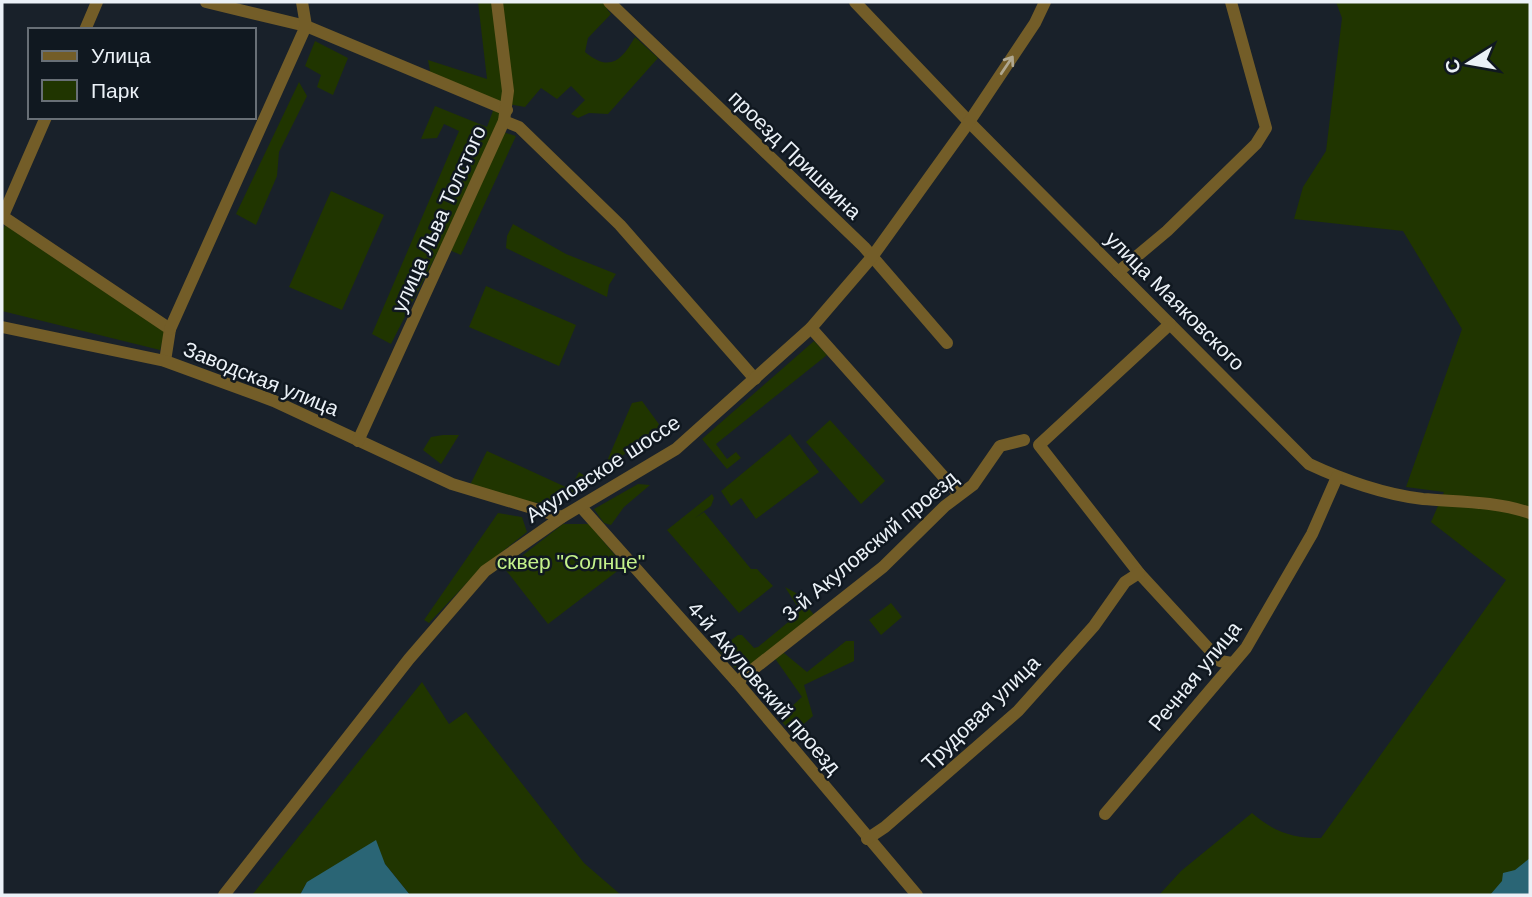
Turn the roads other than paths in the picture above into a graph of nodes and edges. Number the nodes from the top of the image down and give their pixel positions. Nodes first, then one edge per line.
1 (97, 2) edge
2 (206, 2) edge
3 (302, 2) edge
4 (496, 2) edge
5 (609, 2) edge
6 (855, 2) edge
7 (1045, 2) edge
8 (1231, 2) edge
9 (306, 26) junction
10 (86, 28) edge
11 (506, 115) junction
12 (45, 119) edge
13 (969, 122) junction
14 (2, 217) edge
15 (872, 257) junction
16 (1118, 272) junction
17 (1170, 324) junction
18 (2, 327) edge
19 (810, 328) junction
20 (170, 329) junction
21 (947, 343) dead end
22 (165, 361) junction
23 (755, 379) junction
24 (1024, 440) dead end
25 (358, 441) junction
26 (1337, 477) junction
27 (959, 494) junction
28 (582, 507) junction
29 (1530, 513) edge
30 (562, 517) junction
31 (1139, 573) junction
32 (1232, 663) junction
33 (737, 682) junction
34 (1105, 814) dead end
35 (867, 839) junction
36 (224, 895) edge
37 (917, 895) edge

1 - 10 street
2 - 9 street
3 - 9 street
4 - 11 street, улица Льва Толстого
5 - 15 street, проезд Пришвина
6 - 13 street, улица Маяковского
13 -> 7 street, Акуловское шоссе
8 - 16 street
9 - 11 street
9 - 20 street
11 - 23 street
11 - 25 street, улица Льва Толстого
12 - 14 street
13 - 15 street, Акуловское шоссе
13 - 16 street, улица Маяковского
14 - 20 street, Заводская улица
15 - 19 street, Акуловское шоссе
15 - 21 street, проезд Пришвина
16 - 17 street, улица Маяковского
17 - 26 street, улица Маяковского
17 - 31 street
18 - 22 street
19 - 23 street, Акуловское шоссе
19 - 27 street
20 - 22 street, Заводская улица
22 - 25 street, Заводская улица
23 - 28 street, Акуловское шоссе
24 - 27 street, 3-й Акуловский проезд
25 - 30 street, Заводская улица
26 - 29 street, улица Маяковского
26 - 32 street, Речная улица
27 - 33 street, 3-й Акуловский проезд
28 - 30 street, Акуловское шоссе
28 - 33 street, 4-й Акуловский проезд
30 - 36 street, Акуловское шоссе
31 - 32 street
31 - 35 street, Трудовая улица
32 - 34 street, Речная улица
33 - 35 street, 4-й Акуловский проезд
35 - 37 street, 4-й Акуловский проезд

